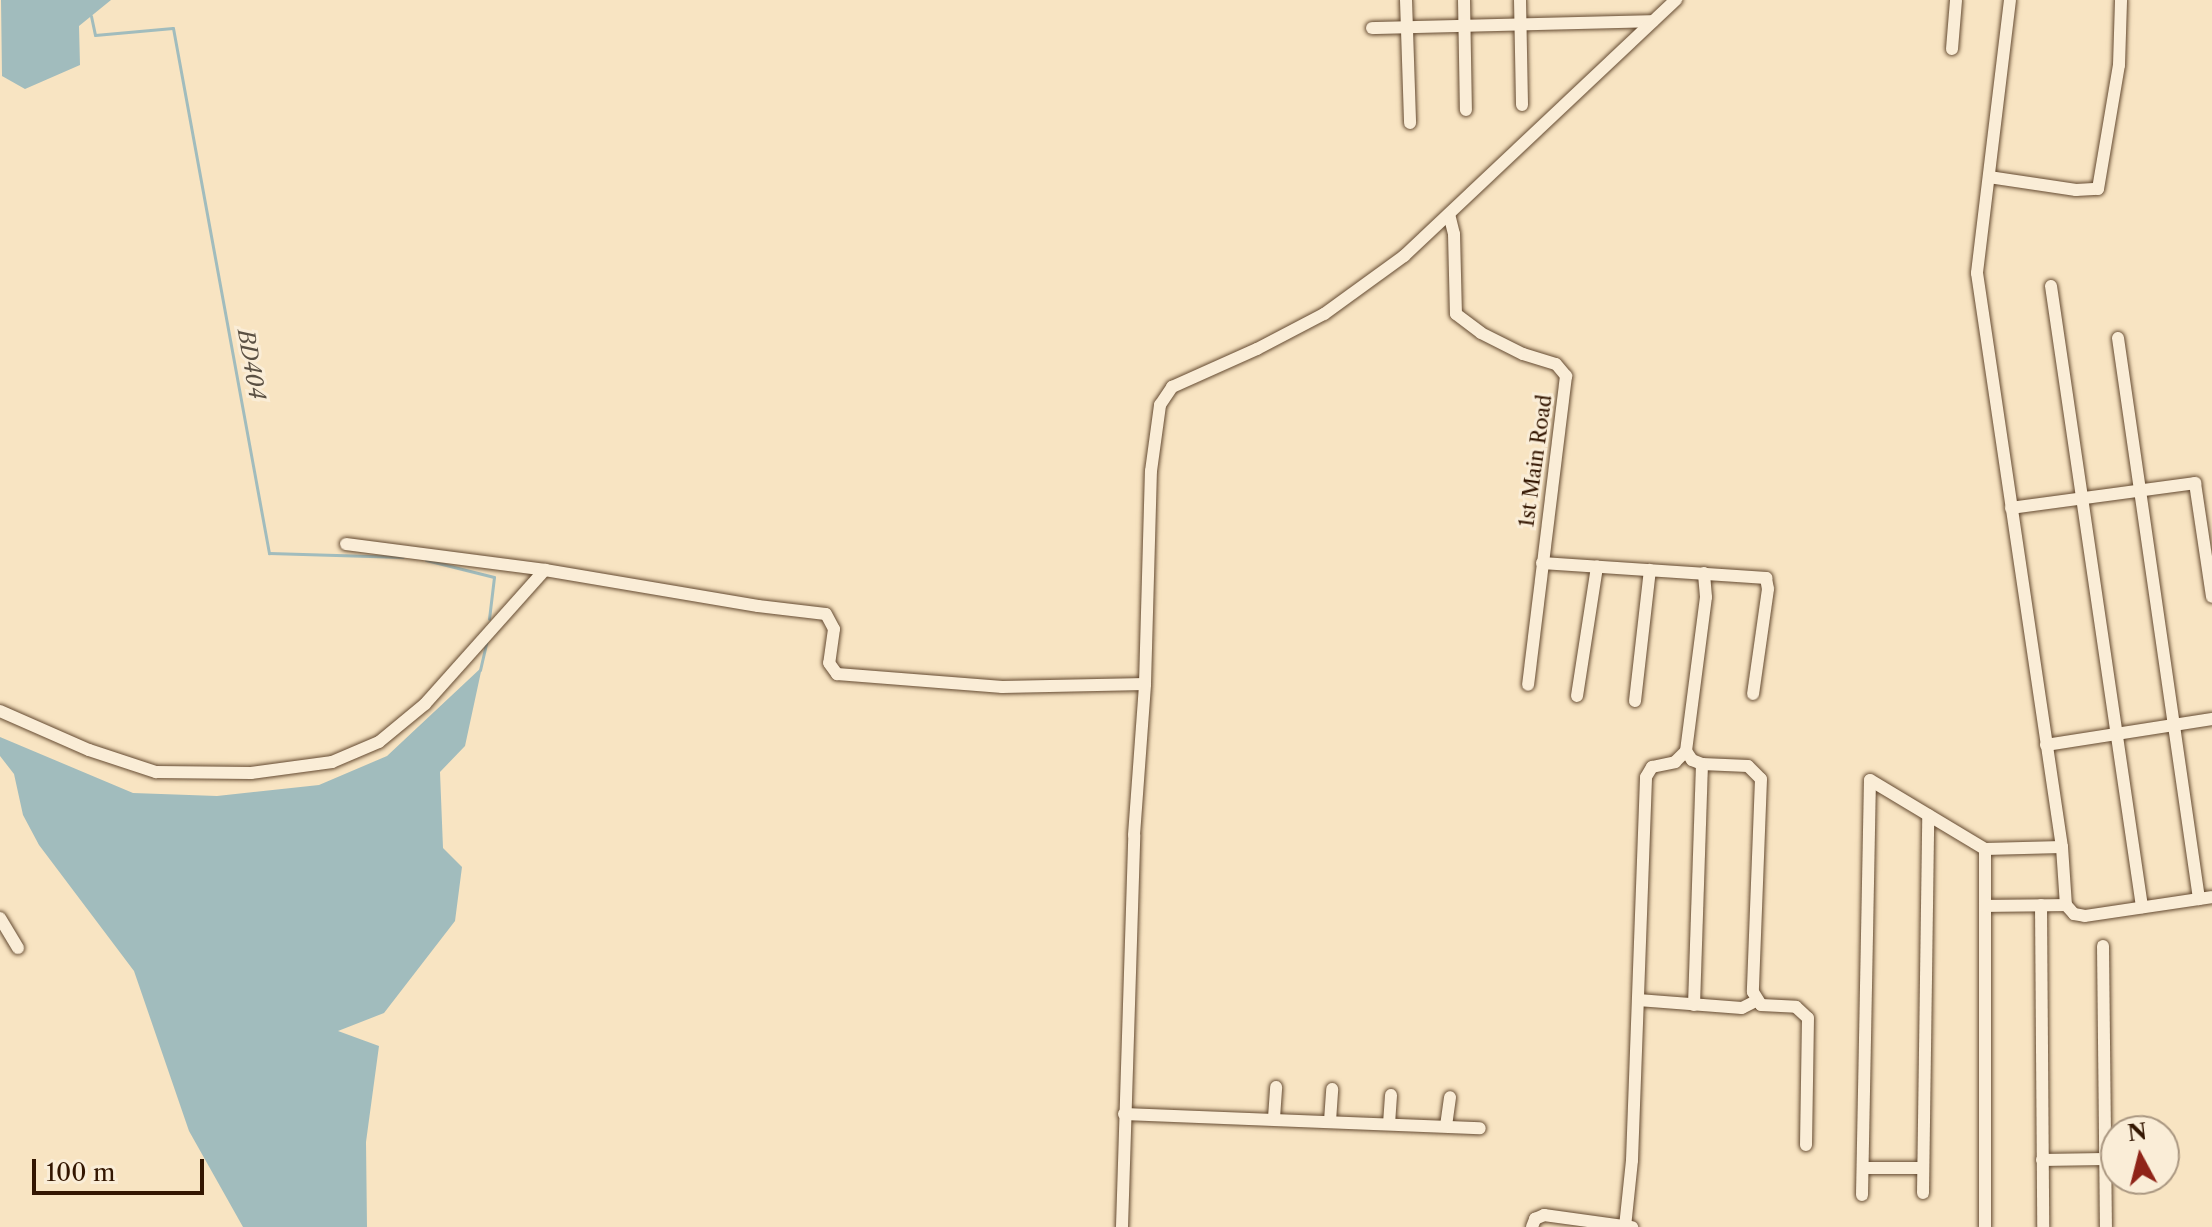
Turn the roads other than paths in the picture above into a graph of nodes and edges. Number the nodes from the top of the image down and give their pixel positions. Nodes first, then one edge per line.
1 (1406, 0) edge
2 (1464, 0) edge
3 (1520, 0) edge
4 (1676, 0) edge
5 (1956, 0) edge
6 (2010, 0) edge
7 (2121, 0) edge
8 (1653, 21) junction
9 (1521, 25) junction
10 (1465, 26) junction
11 (1372, 28) dead end
12 (1407, 28) junction
13 (1952, 49) dead end
14 (1522, 105) dead end
15 (1466, 110) dead end
16 (1410, 123) dead end
17 (1989, 177) junction
18 (1449, 214) junction
19 (2051, 286) dead end
20 (2118, 338) dead end
21 (2138, 491) junction
22 (2082, 498) junction
23 (2011, 508) junction
24 (346, 544) dead end
25 (1542, 563) junction
26 (1597, 567) junction
27 (545, 570) junction
28 (1650, 570) junction
29 (1704, 573) junction
30 (2212, 597) edge
31 (1145, 684) junction
32 (1528, 685) dead end
33 (1753, 694) dead end
34 (1577, 696) dead end
35 (1635, 701) dead end
36 (0, 711) edge
37 (2212, 719) edge
38 (2174, 725) junction
39 (2116, 734) junction
40 (2046, 745) junction
41 (1686, 751) junction
42 (1702, 764) junction
43 (1928, 815) junction
44 (2062, 847) junction
45 (1985, 849) junction
46 (2205, 898) edge
47 (2041, 905) junction
48 (2066, 905) junction
49 (1985, 906) junction
50 (2142, 907) junction
51 (0, 918) edge
52 (2103, 946) dead end
53 (18, 948) dead end
54 (1638, 1000) junction
55 (1756, 1001) junction
56 (1694, 1005) junction
57 (1276, 1087) dead end
58 (1332, 1089) dead end
59 (1391, 1095) dead end
60 (1450, 1097) dead end
61 (1124, 1114) junction
62 (2105, 1115) edge
63 (1274, 1118) junction
64 (1330, 1121) junction
65 (1389, 1124) junction
66 (1446, 1126) junction
67 (1480, 1128) dead end
68 (1806, 1145) dead end
69 (2100, 1159) edge
70 (2042, 1160) junction
71 (1863, 1168) junction
72 (1923, 1168) junction
73 (1923, 1193) dead end
74 (1862, 1195) dead end
75 (2106, 1195) edge
76 (1588, 1224) edge
77 (1122, 1227) edge
78 (1532, 1227) edge
79 (1625, 1227) edge
80 (1632, 1227) edge
81 (1985, 1227) edge
82 (2043, 1227) edge
83 (2106, 1227) edge

1 - 12 street
2 - 10 street
3 - 9 street
4 - 8 street
5 - 13 street
6 - 17 street
7 - 17 street
8 - 9 street
8 - 18 street
9 - 10 street
9 - 14 street
10 - 12 street
10 - 15 street
11 - 12 street
12 - 16 street
17 - 23 street
18 - 25 street, 1st Main Road
18 - 31 street
19 - 22 street
20 - 21 street
21 - 22 street
21 - 30 street
21 - 38 street
22 - 23 street
22 - 39 street
23 - 40 street
24 - 27 street
25 - 26 street
25 - 32 street, 1st Main Road
26 - 28 street
26 - 34 street
27 - 31 street
27 - 36 street
28 - 29 street
28 - 35 street
29 - 33 street
29 - 41 street
31 - 61 street
37 - 38 street
38 - 39 street
38 - 46 street
39 - 40 street
39 - 50 street
40 - 44 street
41 - 42 street
41 - 54 street
42 - 55 street
42 - 56 street
43 - 45 street
43 - 71 street
43 - 72 street
44 - 45 street
44 - 48 street
45 - 49 street
46 - 50 street
47 - 48 street
47 - 49 street
47 - 70 street
48 - 50 street
49 - 81 street
51 - 53 street
52 - 62 street
54 - 56 street
54 - 79 street
55 - 56 street
55 - 68 street
57 - 63 street
58 - 64 street
59 - 65 street
60 - 66 street
61 - 63 street
61 - 77 street
63 - 64 street
64 - 65 street
65 - 66 street
66 - 67 street
69 - 70 street
70 - 82 street
71 - 72 street
71 - 74 street
72 - 73 street
75 - 83 street
76 - 78 street
76 - 79 street
79 - 80 street

